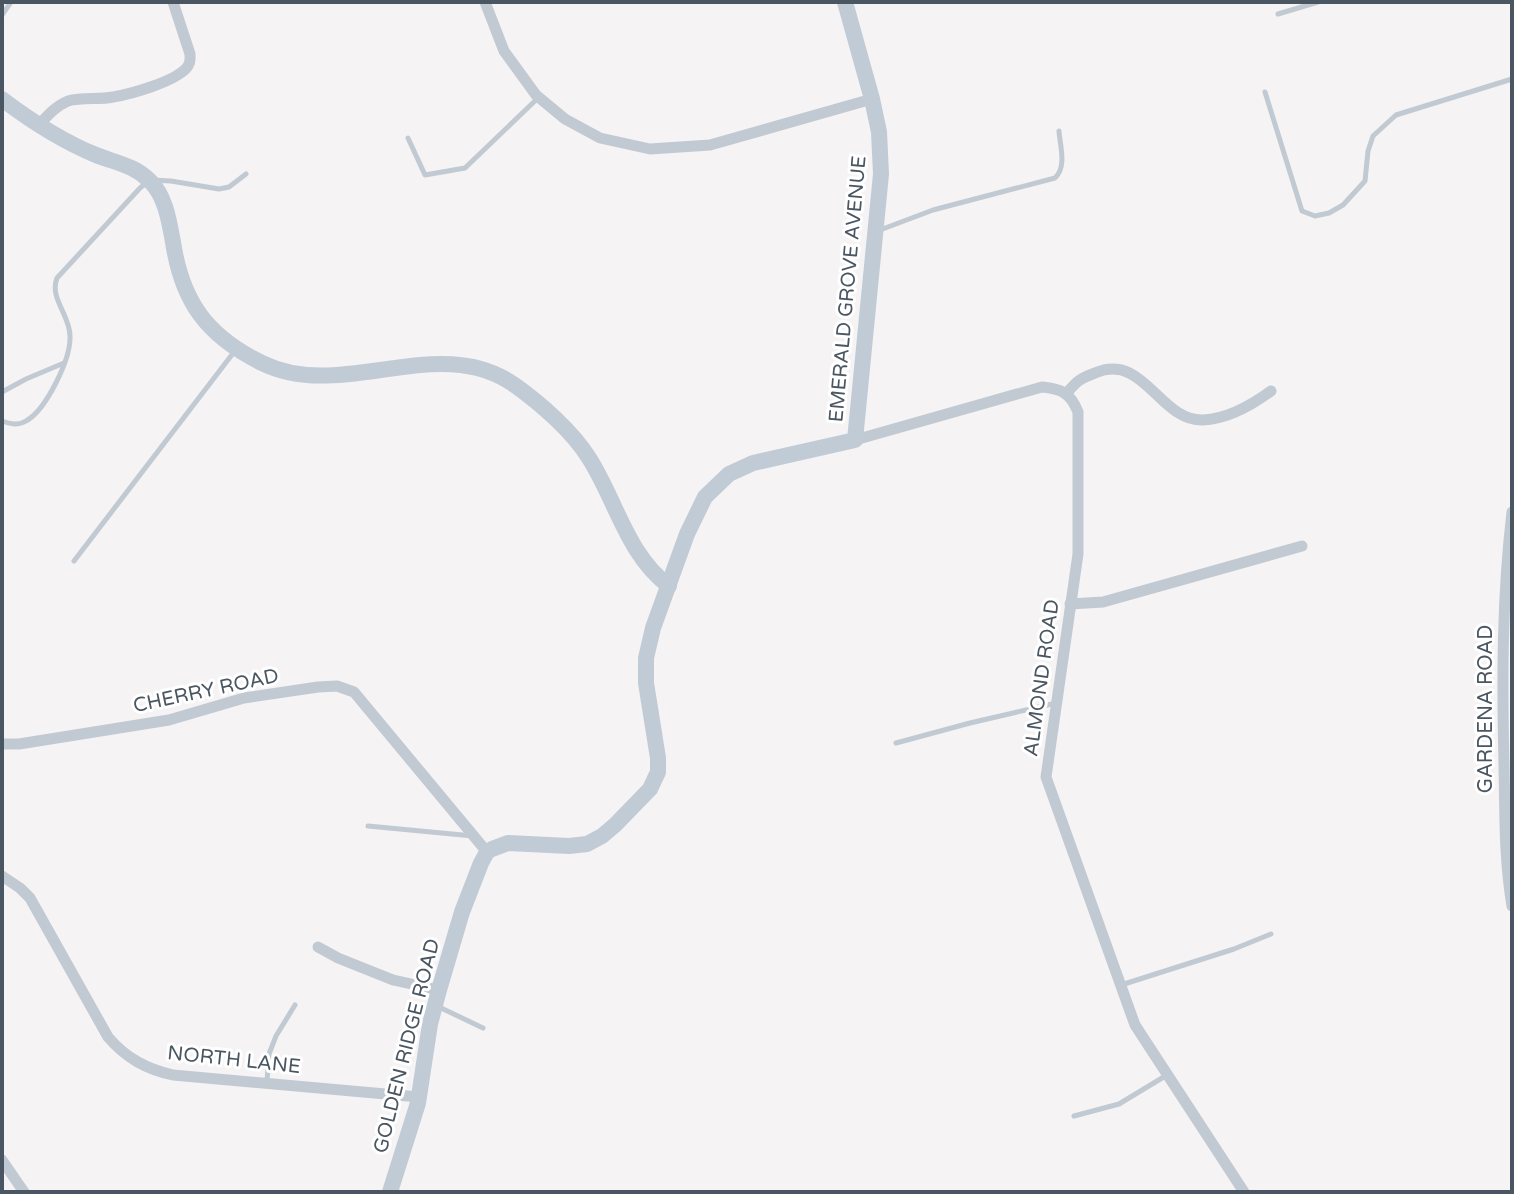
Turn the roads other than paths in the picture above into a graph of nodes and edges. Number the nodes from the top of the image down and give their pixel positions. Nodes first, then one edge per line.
1 (11, 2) edge
2 (173, 2) edge
3 (485, 2) edge
4 (845, 2) edge
5 (1318, 2) edge
6 (1278, 14) dead end
7 (2, 15) edge
8 (1512, 79) edge
9 (1265, 92) dead end
10 (539, 97) junction
11 (2, 99) edge
12 (872, 99) junction
13 (39, 125) junction
14 (1059, 131) dead end
15 (408, 138) dead end
16 (246, 174) dead end
17 (150, 180) junction
18 (875, 231) junction
19 (237, 348) junction
20 (65, 363) junction
21 (1271, 391) dead end
22 (2, 392) edge
23 (1066, 394) junction
24 (2, 421) edge
25 (855, 440) junction
26 (1512, 512) edge
27 (1302, 546) dead end
28 (74, 561) dead end
29 (669, 586) junction
30 (1070, 604) junction
31 (1508, 630) edge
32 (1057, 703) junction
33 (896, 743) dead end
34 (2, 744) edge
35 (368, 826) dead end
36 (474, 836) junction
37 (487, 852) junction
38 (2, 876) edge
39 (1512, 906) edge
40 (1271, 934) dead end
41 (318, 947) dead end
42 (1120, 985) junction
43 (437, 997) junction
44 (295, 1005) dead end
45 (483, 1028) dead end
46 (1167, 1075) junction
47 (267, 1082) junction
48 (419, 1097) junction
49 (1074, 1116) dead end
50 (2, 1160) edge
51 (24, 1192) edge
52 (390, 1192) edge
53 (1244, 1192) edge

1 - 7 lane
2 - 13 street
3 - 10 street
4 - 12 street, EMERALD GROVE AVENUE
5 - 6 lane
8 - 9 lane
10 - 12 street
10 - 15 lane
11 - 13 street
12 - 18 street, EMERALD GROVE AVENUE
13 - 17 street
14 - 18 lane
16 - 17 lane
17 - 19 street
17 - 20 lane
18 - 25 street, EMERALD GROVE AVENUE
19 - 28 lane
19 - 29 street
20 - 22 lane
20 - 24 lane
21 - 23 street
23 - 25 street
23 - 30 street, ALMOND ROAD
25 - 29 street
26 - 31 street, GARDENA ROAD
27 - 30 street
29 - 37 street
30 - 32 street, ALMOND ROAD
31 - 39 street, GARDENA ROAD
32 - 33 lane
32 - 42 street, ALMOND ROAD
34 - 36 street, CHERRY ROAD
35 - 36 lane
36 - 37 street, CHERRY ROAD
37 - 43 street, GOLDEN RIDGE ROAD
38 - 47 street, NORTH LANE
40 - 42 lane
41 - 43 street
42 - 46 street, ALMOND ROAD
43 - 45 lane
43 - 48 street, GOLDEN RIDGE ROAD
44 - 47 lane
46 - 49 lane
46 - 53 street, ALMOND ROAD
47 - 48 street, NORTH LANE
48 - 52 street, GOLDEN RIDGE ROAD
50 - 51 street

